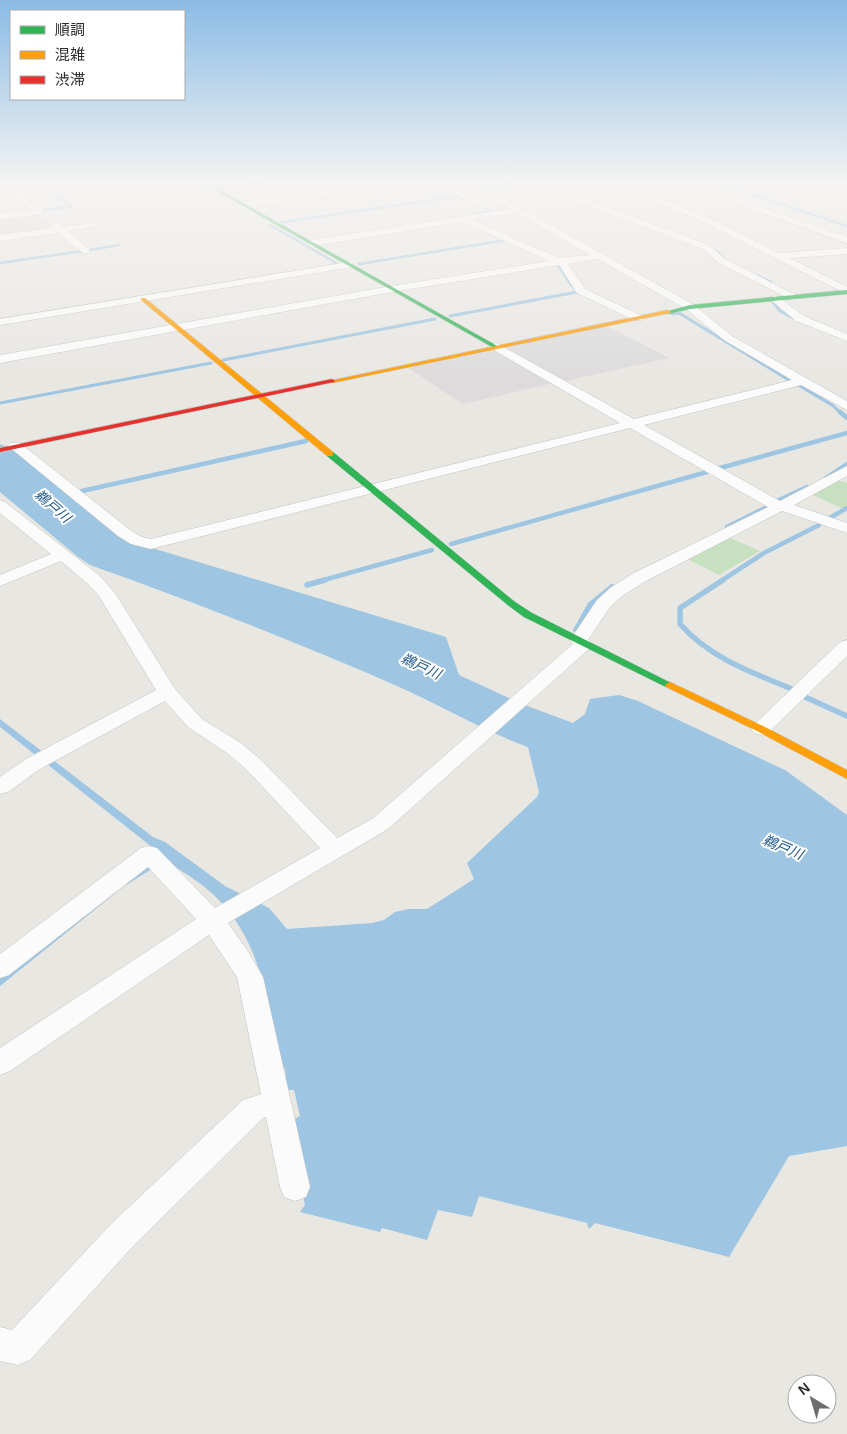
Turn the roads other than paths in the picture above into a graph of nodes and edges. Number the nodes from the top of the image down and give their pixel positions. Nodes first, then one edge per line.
1 (82, 248) edge
2 (320, 248) edge
3 (529, 248) edge
4 (586, 248) edge
5 (707, 248) edge
6 (760, 248) edge
7 (86, 251) dead end
8 (847, 251) edge
9 (600, 256) junction
10 (776, 256) junction
11 (759, 258) dead end
12 (741, 260) dead end
13 (558, 261) junction
14 (724, 262) junction
15 (349, 265) junction
16 (392, 289) junction
17 (847, 292) edge
18 (794, 297) junction
19 (776, 298) junction
20 (143, 299) junction
21 (690, 307) junction
22 (638, 318) junction
23 (0, 322) edge
24 (178, 328) junction
25 (847, 338) edge
26 (496, 347) junction
27 (0, 359) edge
28 (803, 381) junction
29 (261, 396) junction
30 (847, 406) edge
31 (632, 424) junction
32 (15, 446) junction
33 (0, 450) edge
34 (847, 470) edge
35 (372, 488) junction
36 (0, 505) edge
37 (781, 506) junction
38 (847, 528) edge
39 (62, 555) junction
40 (0, 581) edge
41 (582, 642) junction
42 (847, 646) edge
43 (167, 692) junction
44 (760, 729) junction
45 (847, 776) edge
46 (0, 787) edge
47 (336, 850) junction
48 (215, 919) junction
49 (0, 968) edge
50 (0, 1063) edge
51 (276, 1101) junction
52 (295, 1186) dead end
53 (0, 1344) edge

1 - 7 street
2 - 15 street
3 - 13 street
4 - 9 street
5 - 14 street
6 - 10 street
8 - 10 street
9 - 13 street
9 - 21 street
10 - 11 street
10 - 17 street
12 - 14 street
13 - 16 street
13 - 22 street
14 - 18 street
15 - 16 street
15 - 20 street
16 - 24 street
16 - 26 street
17 - 18 street
18 - 19 street
19 - 21 street
19 - 25 street
20 - 23 street
20 - 24 street
21 - 22 street
21 - 28 street
22 - 26 street
24 - 27 street
24 - 29 street
26 - 29 street
26 - 31 street
28 - 30 street
28 - 31 street
29 - 32 street
29 - 35 street
31 - 35 street
31 - 37 street
32 - 33 street
32 - 35 street
34 - 37 street
35 - 41 street
36 - 39 street
37 - 38 street
37 - 41 street
39 - 40 street
39 - 43 street
41 - 44 street
41 - 47 street
42 - 44 street
43 - 46 street
43 - 47 street
44 - 45 street
47 - 48 street
48 - 49 street
48 - 50 street
48 - 51 street
51 - 52 street
51 - 53 street

